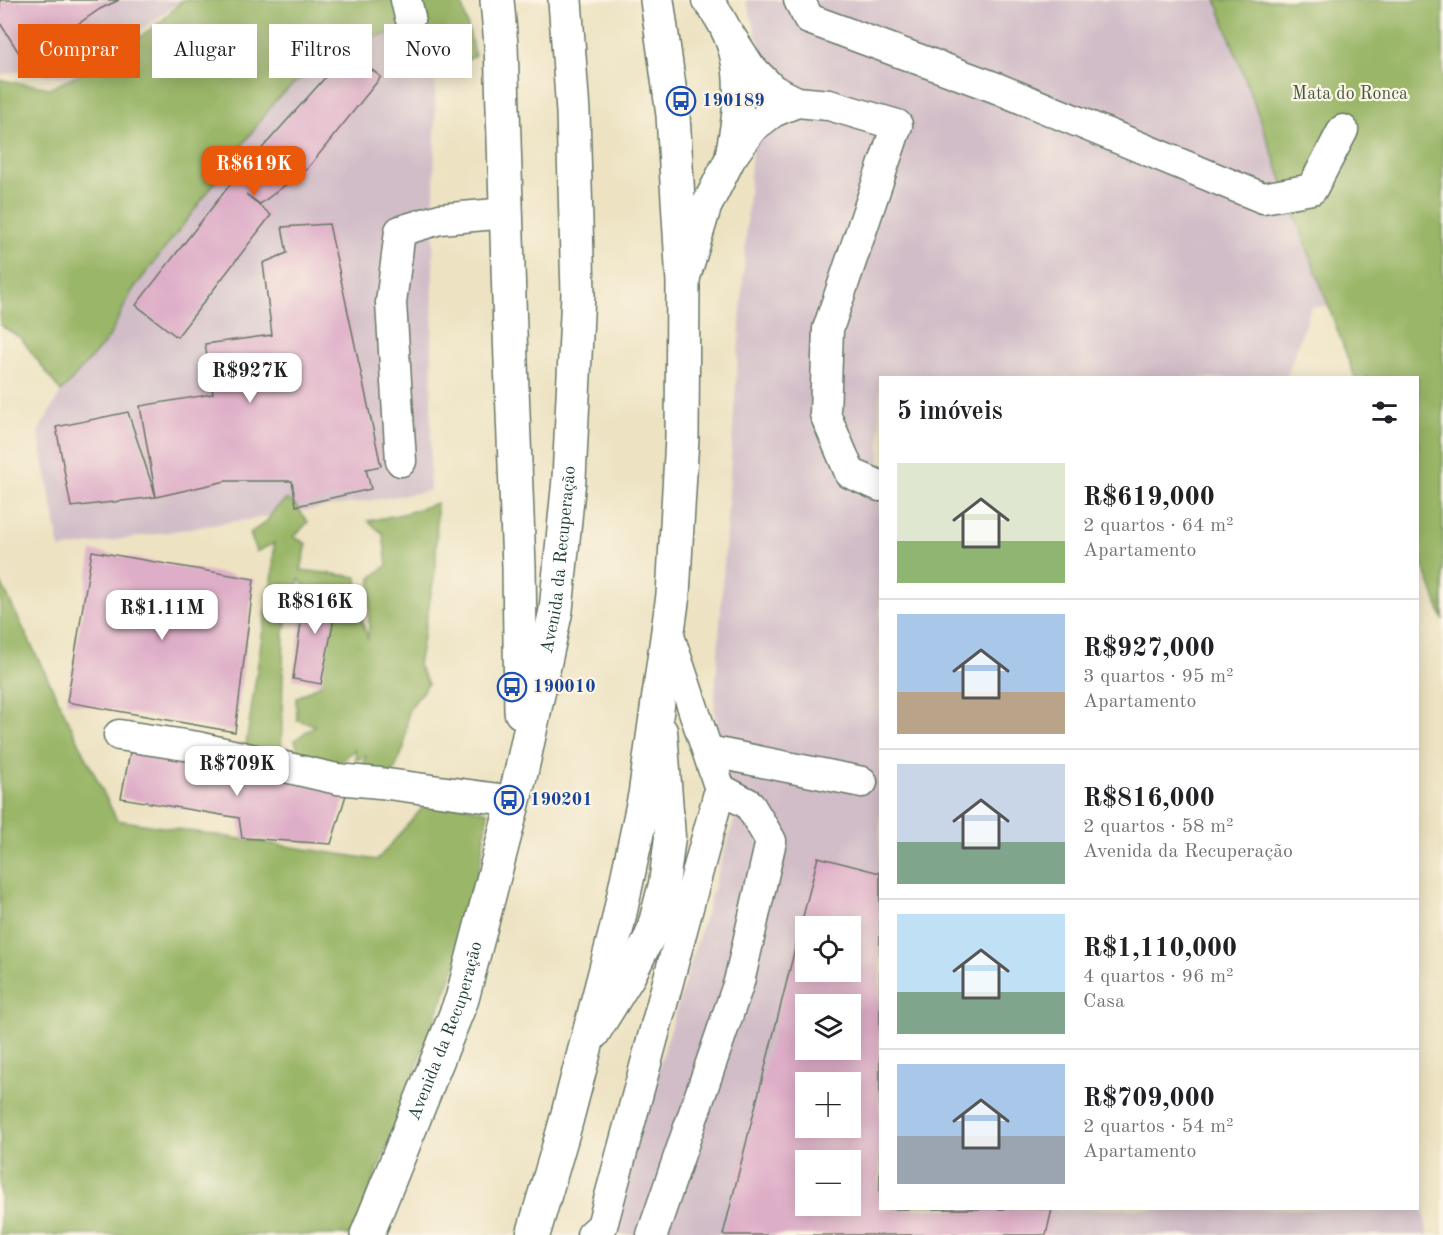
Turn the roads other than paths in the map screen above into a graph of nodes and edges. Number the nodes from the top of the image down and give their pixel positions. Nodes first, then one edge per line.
1 (497, 0) edge
2 (565, 0) edge
3 (657, 0) edge
4 (707, 0) edge
5 (799, 0) edge
6 (729, 34) junction
7 (797, 102) junction
8 (1343, 130) dead end
9 (730, 159) junction
10 (507, 213) junction
11 (683, 283) junction
12 (401, 461) dead end
13 (879, 486) edge
14 (668, 633) junction
15 (119, 735) dead end
16 (708, 752) junction
17 (862, 782) dead end
18 (518, 787) junction
19 (720, 789) junction
20 (367, 1235) edge
21 (533, 1235) edge
22 (592, 1235) edge
23 (652, 1235) edge

1 - 10 highway
2 - 18 highway, Avenida da Recuperação
3 - 11 highway
4 - 6 lane
5 - 8 lane
6 - 7 lane
6 - 9 lane
7 - 9 lane
7 - 13 lane
9 - 11 lane
10 - 12 lane
10 - 18 highway
11 - 14 highway
14 - 16 lane
14 - 21 highway
15 - 18 lane
16 - 17 lane
16 - 19 lane
18 - 20 highway, Avenida da Recuperação
19 - 22 lane
19 - 23 lane

